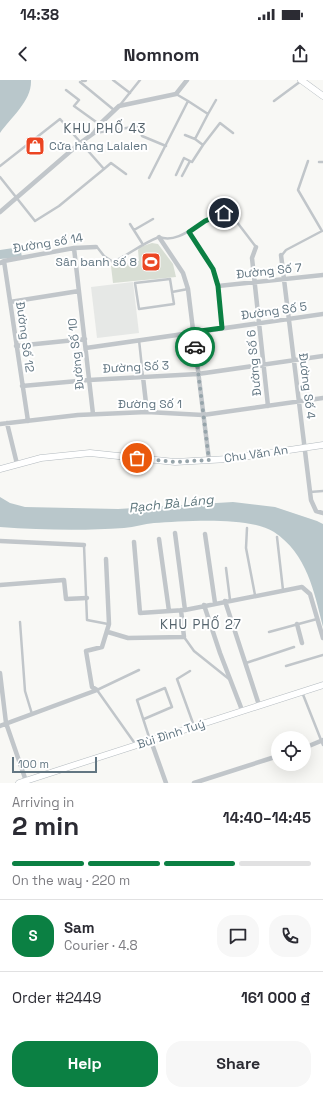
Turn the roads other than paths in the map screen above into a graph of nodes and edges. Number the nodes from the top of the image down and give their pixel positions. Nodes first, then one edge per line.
1 (113, 80) edge
2 (140, 80) edge
3 (187, 80) edge
4 (302, 80) edge
5 (83, 81) edge
6 (66, 90) dead end
7 (130, 93) junction
8 (176, 94) junction
9 (323, 96) edge
10 (216, 100) dead end
11 (188, 101) junction
12 (274, 101) dead end
13 (120, 106) junction
14 (115, 110) junction
15 (208, 114) junction
16 (100, 124) junction
17 (94, 133) junction
18 (233, 133) dead end
19 (185, 135) dead end
20 (195, 139) junction
21 (80, 142) junction
22 (203, 145) junction
23 (166, 146) junction
24 (190, 161) junction
25 (308, 161) dead end
26 (0, 166) edge
27 (104, 169) junction
28 (126, 174) dead end
29 (176, 174) dead end
30 (182, 176) dead end
31 (0, 177) edge
32 (150, 178) dead end
33 (16, 198) junction
34 (0, 212) edge
35 (153, 219) dead end
36 (130, 224) dead end
37 (134, 230) junction
38 (322, 231) edge
39 (189, 232) junction
40 (159, 237) junction
41 (142, 243) junction
42 (96, 247) joint
43 (256, 247) joint
44 (74, 248) junction
45 (281, 255) joint
46 (2, 262) edge
47 (323, 275) edge
48 (284, 279) junction
49 (255, 282) junction
50 (218, 286) junction
51 (188, 289) junction
52 (79, 291) junction
53 (172, 292) junction
54 (10, 302) junction
55 (323, 314) edge
56 (289, 318) junction
57 (260, 324) junction
58 (222, 328) junction
59 (193, 332) junction
60 (85, 339) junction
61 (139, 340) junction
62 (16, 346) junction
63 (86, 348) junction
64 (323, 356) edge
65 (294, 360) junction
66 (264, 365) junction
67 (198, 374) junction
68 (143, 377) junction
69 (89, 380) junction
70 (22, 386) junction
71 (323, 398) edge
72 (298, 401) junction
73 (268, 406) junction
74 (147, 412) junction
75 (93, 414) junction
76 (203, 415) junction
77 (28, 421) junction
78 (7, 423) junction
79 (0, 424) edge
80 (323, 445) edge
81 (305, 448) junction
82 (209, 460) junction
83 (17, 464) junction
84 (0, 469) edge
85 (323, 491) edge
86 (310, 492) junction
87 (323, 513) edge
88 (247, 528) dead end
89 (175, 532) dead end
90 (205, 534) dead end
91 (277, 537) dead end
92 (159, 540) dead end
93 (0, 541) edge
94 (134, 542) dead end
95 (84, 545) joint
96 (106, 559) dead end
97 (226, 568) dead end
98 (0, 585) edge
99 (283, 590) junction
100 (255, 596) junction
101 (86, 598) junction
102 (228, 601) junction
103 (214, 603) junction
104 (204, 605) junction
105 (183, 610) junction
106 (169, 611) junction
107 (317, 619) junction
108 (20, 622) dead end
109 (109, 624) junction
110 (297, 624) junction
111 (108, 632) junction
112 (269, 632) dead end
113 (184, 637) junction
114 (323, 638) edge
115 (302, 643) dead end
116 (294, 648) dead end
117 (323, 655) edge
118 (246, 663) junction
119 (286, 666) dead end
120 (139, 670) dead end
121 (190, 671) dead end
122 (0, 673) edge
123 (230, 680) junction
124 (323, 685) edge
125 (97, 690) junction
126 (302, 691) junction
127 (259, 705) junction
128 (242, 710) junction
129 (32, 714) junction
130 (144, 719) junction
131 (6, 723) junction
132 (0, 726) edge
133 (194, 726) junction
134 (151, 741) junction
135 (323, 742) edge
136 (136, 745) junction
137 (311, 746) edge
138 (271, 758) edge
139 (27, 782) edge
140 (19, 783) edge
141 (166, 783) edge
142 (194, 783) edge

1 - 7 lane
2 - 7 lane
3 - 8 street
4 - 9 street
4 - 12 lane
5 - 14 lane
6 - 16 lane
7 - 13 lane
8 - 11 lane
8 - 13 street
10 - 15 lane
11 - 15 lane
11 - 23 lane
13 - 14 street
14 - 16 street
15 - 20 lane
16 - 17 street
17 - 21 street
17 - 23 lane
18 - 22 lane
19 - 20 lane
20 - 22 lane
21 - 26 lane
21 - 27 lane
21 - 33 street
22 - 24 lane
23 - 32 lane
24 - 29 lane
24 - 30 lane
25 - 38 lane
27 - 28 lane
27 - 33 lane
31 - 33 lane
33 - 34 street
35 - 37 lane
36 - 37 lane
37 - 41 lane
38 - 45 lane
39 - 40 lane
39 - 43 lane
39 - 50 lane
40 - 41 lane
40 - 51 street
41 - 42 lane
42 - 44 street, Đường số 14
43 - 49 street, Đường Số 6
44 - 46 street, Đường số 14
44 - 52 street, Đường Số 10
45 - 48 street, Đường Số 4
46 - 54 street, Đường Số 12
47 - 48 street, Đường Số 7
48 - 49 street, Đường Số 7
48 - 56 street, Đường Số 4
49 - 50 street, Đường Số 7
49 - 57 street, Đường Số 6
50 - 58 lane
51 - 53 lane
51 - 59 street
52 - 54 street
52 - 60 street, Đường Số 10
53 - 53 lane
54 - 62 street, Đường Số 12
55 - 56 street, Đường Số 5
56 - 57 street, Đường Số 5
56 - 65 street, Đường Số 4
57 - 58 street, Đường Số 5
57 - 66 street, Đường Số 6
58 - 59 street, Đường Số 5
59 - 61 street, Đường Số 5
59 - 67 street
60 - 62 street
60 - 63 street, Đường Số 10
61 - 63 street, Đường Số 5
61 - 68 lane
62 - 70 street, Đường Số 12
63 - 69 street, Đường Số 10
64 - 65 street, Đường Số 3
65 - 66 street, Đường Số 3
65 - 72 street, Đường Số 4
66 - 67 street, Đường Số 3
66 - 73 street, Đường Số 6
67 - 68 street, Đường Số 3
67 - 76 street
68 - 69 street, Đường Số 3
68 - 74 street
69 - 70 street, Đường Số 3
69 - 75 street, Đường Số 10
70 - 77 street, Đường Số 12
71 - 72 street, Đường Số 1
72 - 73 street, Đường Số 1
72 - 81 street, Đường Số 4
73 - 76 street, Đường Số 1
74 - 75 street, Đường Số 1
74 - 76 street, Đường Số 1
75 - 77 street, Đường Số 1
76 - 82 street
77 - 78 street, Đường Số 1
78 - 79 street, Đường Số 1
78 - 83 street
80 - 81 street, Chu Văn An
81 - 82 street, Chu Văn An
81 - 86 street, Đường Số 4
82 - 83 street, Chu Văn An
83 - 84 street, Chu Văn An
85 - 86 lane
86 - 87 street, Đường Số 4
88 - 100 lane
89 - 105 street
90 - 103 street
91 - 99 lane
92 - 106 street
93 - 95 street
94 - 106 street
95 - 101 lane
96 - 109 street
97 - 102 lane
98 - 101 street
99 - 100 street
99 - 107 street
100 - 102 street
101 - 109 lane
102 - 103 street
102 - 118 street
103 - 104 street
104 - 105 street
104 - 123 street
105 - 106 street
105 - 113 street
107 - 110 lane
107 - 114 street
108 - 129 lane
109 - 111 street
110 - 112 lane
110 - 115 street
111 - 113 street
111 - 125 street
113 - 123 lane
116 - 118 lane
117 - 119 lane
118 - 127 street
120 - 125 lane
121 - 133 lane
122 - 131 street
123 - 128 street
124 - 126 street, Bùi Đình Tuý
125 - 129 street
125 - 136 lane
126 - 127 street, Bùi Đình Tuý
126 - 135 lane
127 - 128 street, Bùi Đình Tuý
128 - 133 street, Bùi Đình Tuý
129 - 131 street
130 - 130 lane
130 - 134 lane
131 - 132 street
131 - 139 street
133 - 134 street, Bùi Đình Tuý
134 - 136 street, Bùi Đình Tuý
134 - 141 street
135 - 137 street
136 - 139 street, Bùi Đình Tuý
138 - 142 street
139 - 140 street, Bùi Đình Tuý

